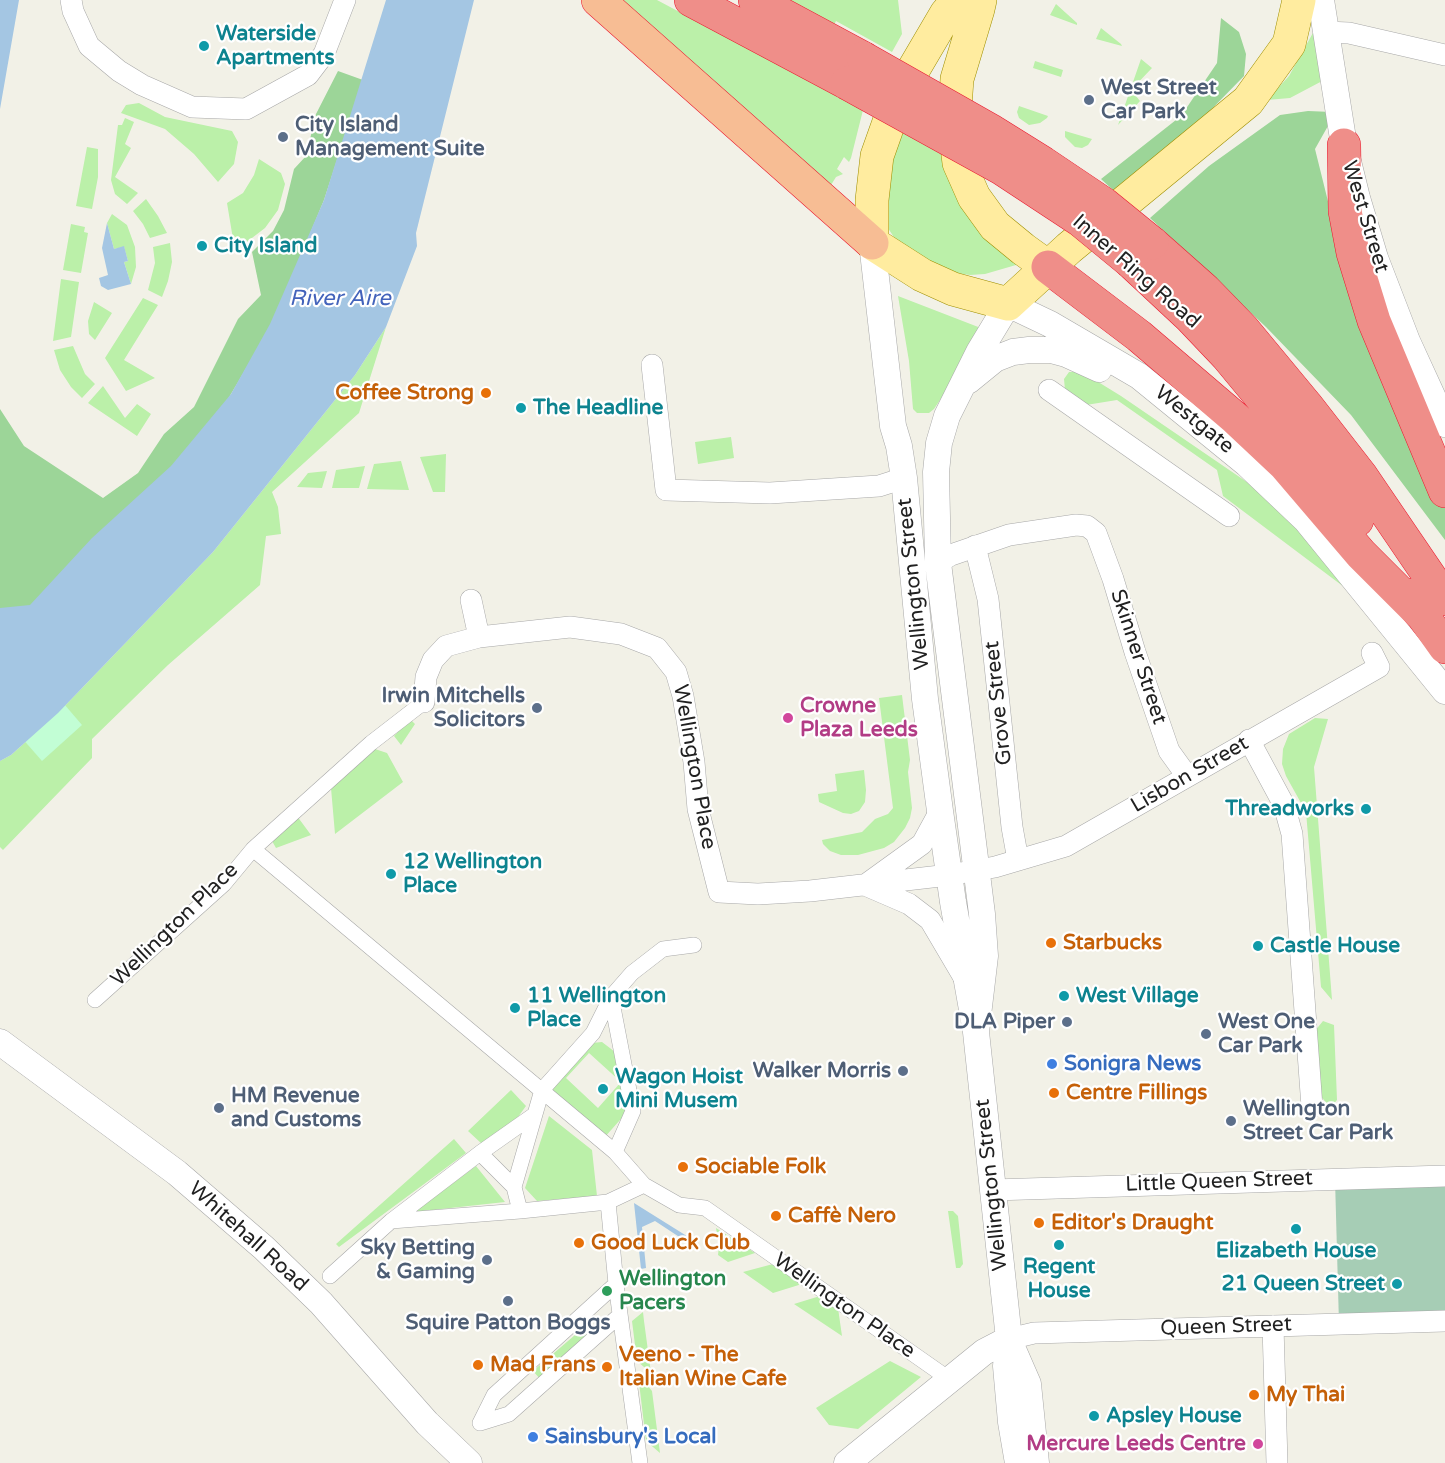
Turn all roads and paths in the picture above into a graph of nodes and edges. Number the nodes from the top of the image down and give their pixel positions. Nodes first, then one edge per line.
1 (71, 0) edge
2 (345, 0) edge
3 (598, 0) edge
4 (691, 0) edge
5 (755, 0) edge
6 (958, 0) edge
7 (980, 0) edge
8 (1299, 0) edge
9 (1321, 0) edge
10 (1326, 32) junction
11 (1445, 56) edge
12 (855, 70) junction
13 (1344, 145) junction
14 (872, 243) junction
15 (1141, 253) junction
16 (1048, 267) junction
17 (1008, 304) junction
18 (652, 365) dead end
19 (962, 385) junction
20 (1049, 390) dead end
21 (1445, 424) edge
22 (1202, 425) junction
23 (1362, 477) junction
24 (904, 478) junction
25 (1445, 491) edge
26 (1229, 516) dead end
27 (975, 546) junction
28 (1445, 561) edge
29 (938, 563) junction
30 (471, 600) dead end
31 (1432, 606) edge
32 (479, 637) junction
33 (1445, 647) edge
34 (1371, 653) dead end
35 (1445, 691) edge
36 (424, 702) joint
37 (1249, 740) junction
38 (1187, 776) junction
39 (940, 811) junction
40 (253, 849) junction
41 (1018, 860) junction
42 (978, 870) junction
43 (949, 875) junction
44 (865, 885) junction
45 (694, 945) dead end
46 (966, 981) junction
47 (611, 997) junction
48 (95, 1000) dead end
49 (976, 1032) junction
50 (0, 1042) edge
51 (542, 1090) junction
52 (1312, 1107) dead end
53 (534, 1115) junction
54 (615, 1152) junction
55 (480, 1153) junction
56 (1445, 1176) edge
57 (644, 1185) junction
58 (514, 1187) junction
59 (993, 1190) junction
60 (608, 1202) junction
61 (520, 1211) junction
62 (391, 1221) junction
63 (330, 1276) dead end
64 (616, 1284) junction
65 (620, 1315) junction
66 (1445, 1321) edge
67 (1273, 1326) junction
68 (1009, 1339) junction
69 (949, 1379) junction
70 (469, 1463) edge
71 (640, 1463) edge
72 (847, 1463) edge
73 (1018, 1463) edge
74 (1036, 1463) edge
75 (1277, 1463) edge

1 - 2 street
3 - 14 highway
4 - 12 highway, Inner Ring Road
5 - 12 highway, Inner Ring Road
6 - 14 main road
7 - 16 main road
8 - 16 main road
9 - 10 street, West Street
10 - 11 street
10 - 13 street, West Street
12 - 15 highway, Inner Ring Road, bridge
13 - 21 street, West Street
13 - 25 highway
14 - 17 main road, Westgate
14 - 24 street, Wellington Street
15 - 23 highway, Inner Ring Road
15 - 31 highway, Inner Ring Road
16 - 17 main road
16 - 31 highway
17 - 19 street, Wellington Street
17 - 22 street, Westgate
18 - 24 street
19 - 22 street
19 - 29 street, Wellington Street
20 - 26 street
22 - 35 street, Westgate
23 - 28 highway
23 - 31 highway, Inner Ring Road
24 - 39 street, Wellington Street
27 - 29 street
27 - 38 street, Skinner Street
27 - 41 street, Grove Street
29 - 42 street, Wellington Street
30 - 32 street
31 - 33 highway, Inner Ring Road
32 - 36 street, Wellington Place
32 - 44 street, Wellington Place
34 - 37 street, Lisbon Street
36 - 40 street, Wellington Place
37 - 38 street, Lisbon Street
37 - 52 street
38 - 41 street, Lisbon Street
39 - 43 street, Wellington Street
39 - 44 street, Wellington Place
40 - 48 street, Wellington Place
40 - 51 street, Wellington Place
41 - 42 street, Lisbon Street
42 - 43 street, Wellington Place
42 - 49 street, Wellington Street
43 - 44 street, Wellington Place
43 - 46 street, Wellington Street
44 - 46 street, Wellington Place
45 - 47 street
46 - 49 street, Wellington Street
47 - 51 street
47 - 54 street
49 - 59 street, Wellington Street
50 - 70 street, Whitehall Road
51 - 53 street
51 - 54 street, Wellington Place
53 - 55 street
53 - 58 street
54 - 57 street, Wellington Place
55 - 58 street
55 - 62 street
56 - 59 street, Little Queen Street
57 - 60 street
57 - 69 street, Wellington Place
58 - 61 street
59 - 68 street, Wellington Street
60 - 61 street
60 - 64 street
61 - 62 street
62 - 63 street
64 - 65 street
64 - 65 street
65 - 71 street
66 - 67 street, Queen Street
67 - 68 street, Queen Street
67 - 75 street
68 - 69 street
68 - 73 street, Wellington Street
68 - 74 street, Wellington Street
69 - 72 street

